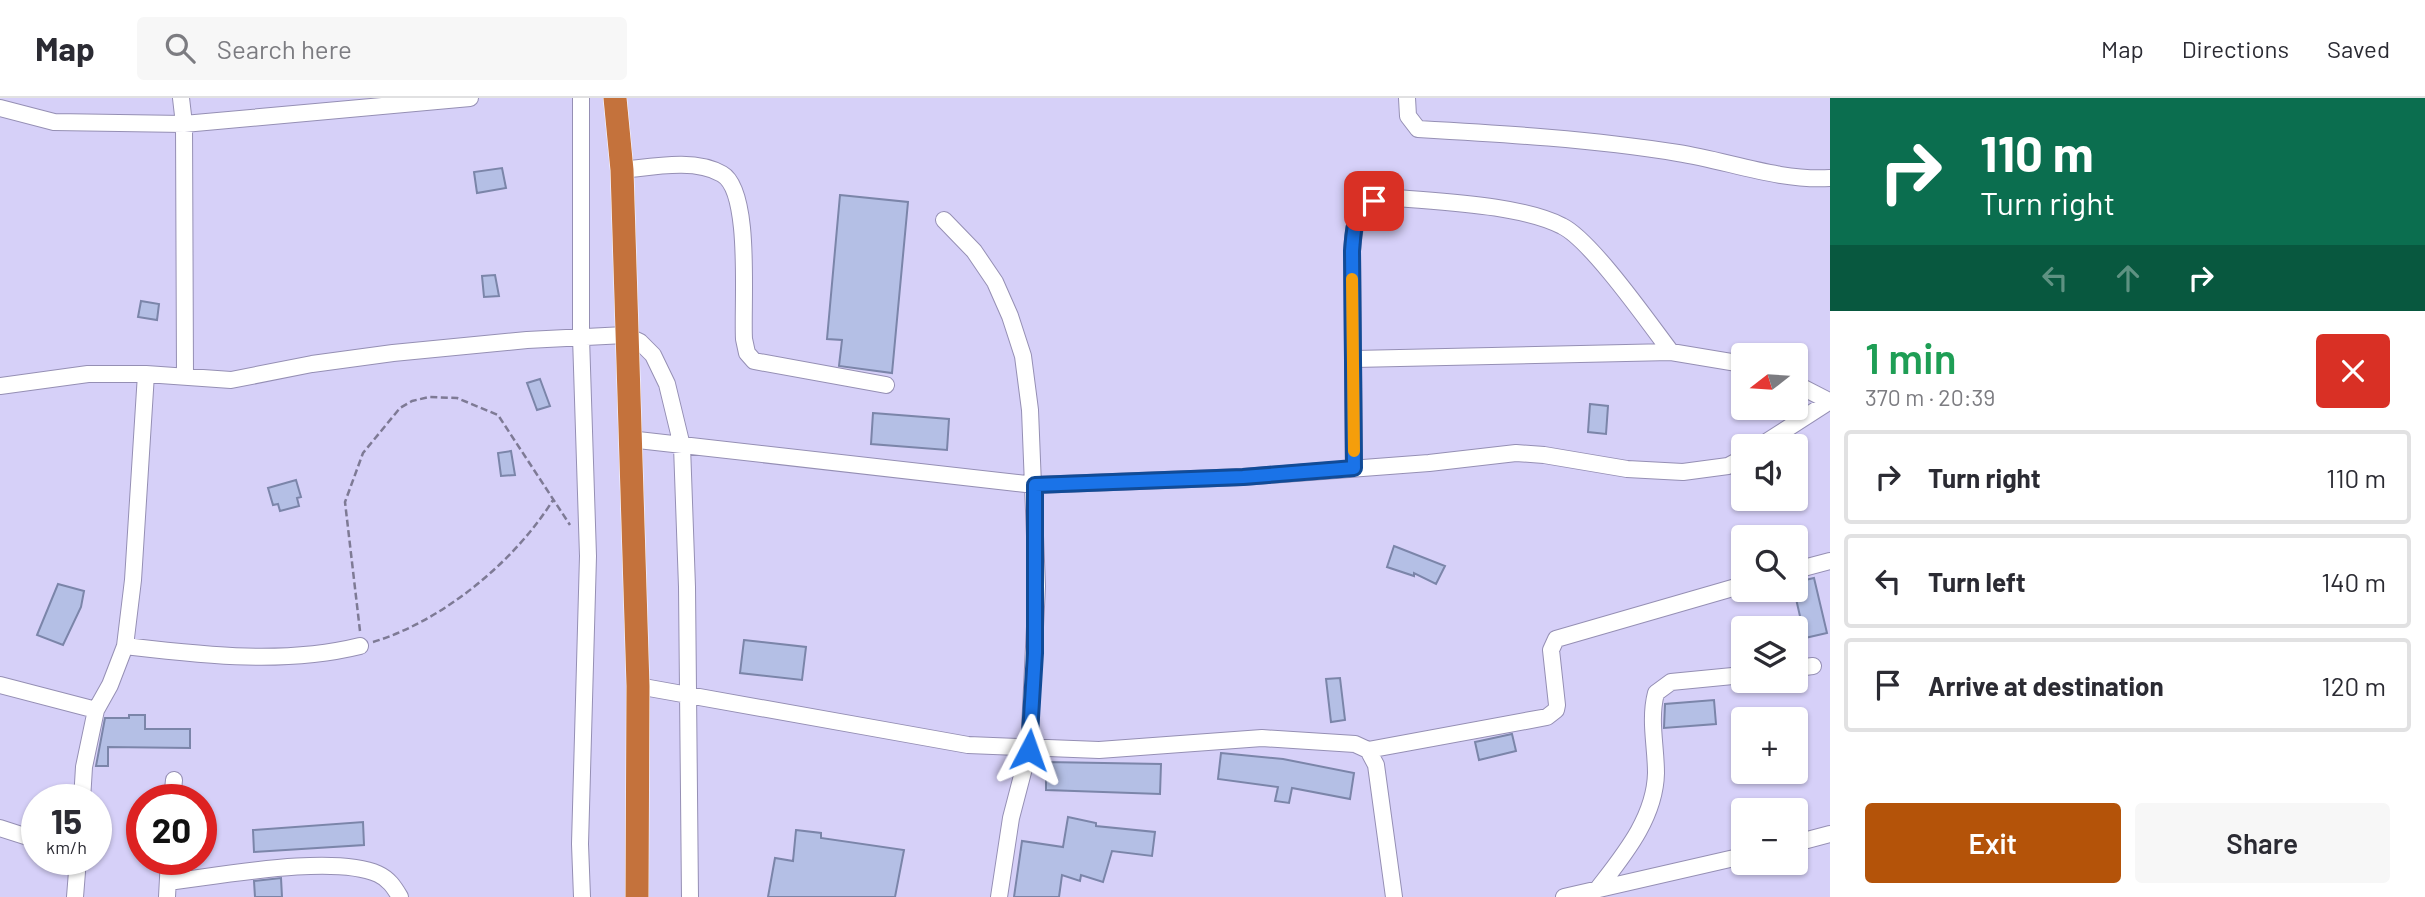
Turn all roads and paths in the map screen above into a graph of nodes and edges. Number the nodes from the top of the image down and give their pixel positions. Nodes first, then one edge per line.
1 (181, 98) edge
2 (470, 98) edge
3 (581, 98) edge
4 (615, 98) edge
5 (1407, 98) edge
6 (0, 108) edge
7 (184, 124) junction
8 (622, 170) junction
9 (1830, 178) edge
10 (944, 220) dead end
11 (625, 335) junction
12 (581, 337) junction
13 (1671, 352) junction
14 (1354, 359) junction
15 (1731, 362) edge
16 (146, 373) junction
17 (184, 376) junction
18 (886, 385) dead end
19 (0, 386) edge
20 (1808, 390) edge
21 (1829, 401) edge
22 (1778, 434) edge
23 (629, 439) junction
24 (682, 446) junction
25 (1731, 464) edge
26 (1354, 468) junction
27 (1035, 485) junction
28 (554, 500) junction
29 (588, 556) junction
30 (1830, 561) edge
31 (1808, 567) edge
32 (1731, 588) edge
33 (125, 646) junction
34 (360, 646) junction
35 (1813, 666) dead end
36 (1808, 667) edge
37 (1731, 676) edge
38 (0, 685) edge
39 (638, 686) junction
40 (687, 695) junction
41 (96, 710) junction
42 (1029, 750) junction
43 (1368, 750) junction
44 (174, 780) dead end
45 (83, 784) edge
46 (174, 784) edge
47 (0, 828) edge
48 (1830, 834) edge
49 (21, 835) edge
50 (1808, 840) edge
51 (1731, 859) edge
52 (77, 875) edge
53 (168, 889) edge
54 (1596, 891) junction
55 (75, 897) edge
56 (400, 897) edge
57 (582, 897) edge
58 (637, 897) edge
59 (690, 897) edge
60 (999, 897) edge
61 (1394, 897) edge
62 (1564, 897) edge

1 - 7 street
2 - 7 street
3 - 12 street
4 - 8 highway
5 - 9 street
6 - 7 street
7 - 17 street
8 - 11 highway
8 - 18 street
10 - 27 street
11 - 12 street
11 - 23 highway
11 - 24 street
12 - 17 street
12 - 29 street
13 - 14 street
13 - 14 street
13 - 15 street
14 - 26 street
16 - 17 street
16 - 19 street
16 - 33 street
20 - 21 street
21 - 22 street
23 - 24 street
23 - 39 highway
24 - 27 street
24 - 40 street
25 - 26 street
26 - 27 street
27 - 42 street
28 - 29 path
28 - 34 path
28 - 34 path
29 - 57 street
30 - 31 street
32 - 43 street
33 - 34 street
33 - 41 street
35 - 36 street
37 - 54 street
38 - 41 street
39 - 40 street
39 - 58 highway
40 - 42 street
40 - 59 street
41 - 45 street
42 - 43 street
42 - 60 street
43 - 61 street
44 - 46 street
47 - 49 street
48 - 50 street
51 - 54 street
52 - 55 street
53 - 56 street
54 - 62 street

